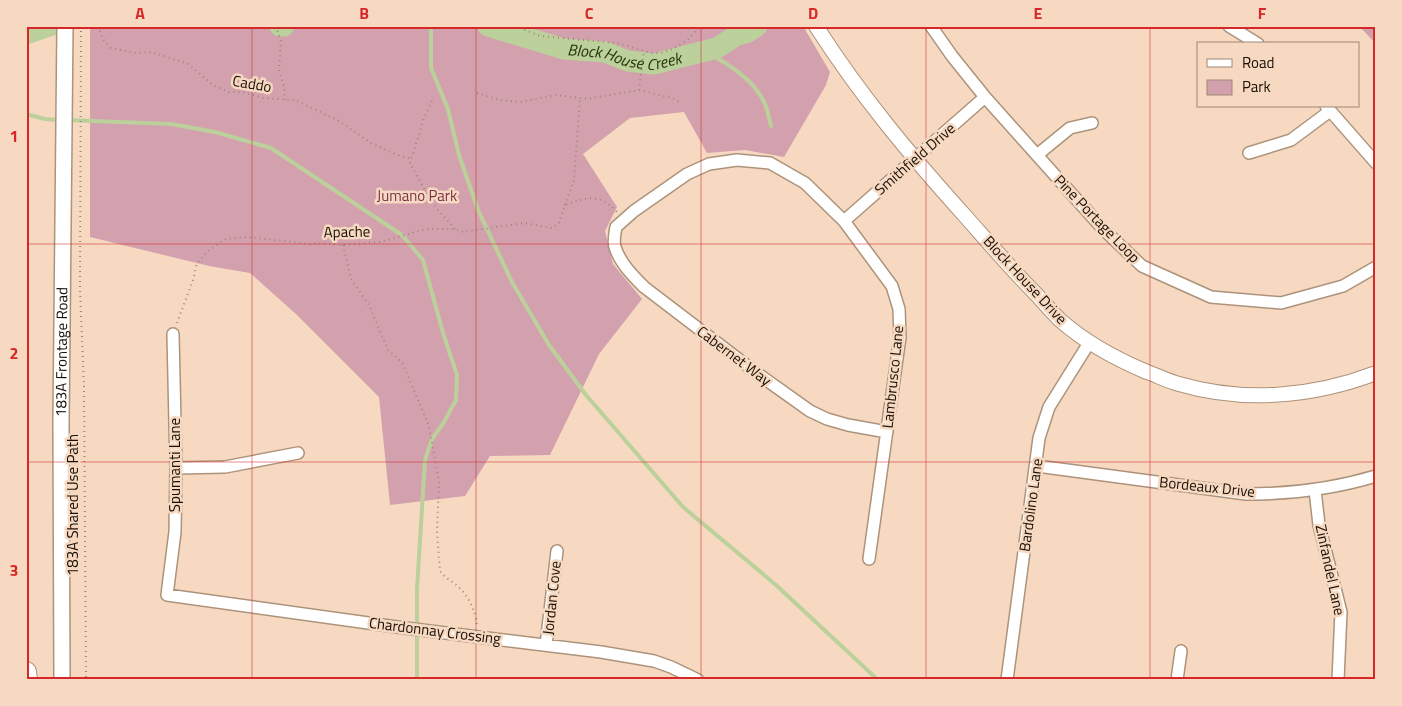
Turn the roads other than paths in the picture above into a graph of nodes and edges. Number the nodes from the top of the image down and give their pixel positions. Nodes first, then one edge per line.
1 (65, 26) edge
2 (816, 26) edge
3 (931, 26) edge
4 (1229, 26) edge
5 (1255, 42) edge
6 (985, 97) junction
7 (1328, 109) edge
8 (1092, 123) dead end
9 (1249, 153) dead end
10 (1037, 155) junction
11 (914, 159) junction
12 (1376, 162) edge
13 (844, 221) junction
14 (615, 237) joint
15 (1376, 267) edge
16 (173, 334) road end
17 (1089, 343) junction
18 (1376, 373) edge
19 (887, 432) junction
20 (298, 453) dead end
21 (1037, 466) junction
22 (176, 468) junction
23 (1376, 476) edge
24 (1315, 490) junction
25 (557, 551) dead end
26 (869, 559) dead end
27 (167, 595) joint
28 (546, 645) junction
29 (1181, 651) dead end
30 (26, 672) edge
31 (27, 680) edge
32 (62, 680) edge
33 (698, 680) edge
34 (1007, 680) edge
35 (1176, 680) edge
36 (1338, 680) edge

1 - 32 main road, 183A Frontage Road
2 - 11 street, Block House Drive
3 - 6 street, Pine Portage Loop
4 - 5 street
6 - 10 street, Pine Portage Loop
6 - 11 street, Smithfield Drive
7 - 9 street
7 - 12 street
8 - 10 street
10 - 15 street, Pine Portage Loop
11 - 13 street, Smithfield Drive
11 - 17 street, Block House Drive
13 - 14 street, Lambrusco Lane
13 - 19 street, Lambrusco Lane
14 - 19 street, Cabernet Way
16 - 22 street, Spumanti Lane
17 - 18 street, Block House Drive
17 - 21 street, Bardolino Lane
19 - 26 street, Lambrusco Lane
20 - 22 street
21 - 24 street, Bordeaux Drive
21 - 34 street, Bardolino Lane
22 - 27 street, Spumanti Lane
23 - 24 street, Bordeaux Drive
24 - 36 street, Zinfandel Lane
25 - 28 street, Jordan Cove
27 - 28 street, Chardonnay Crossing
28 - 33 street, Chardonnay Crossing
29 - 35 street
30 - 31 highway

